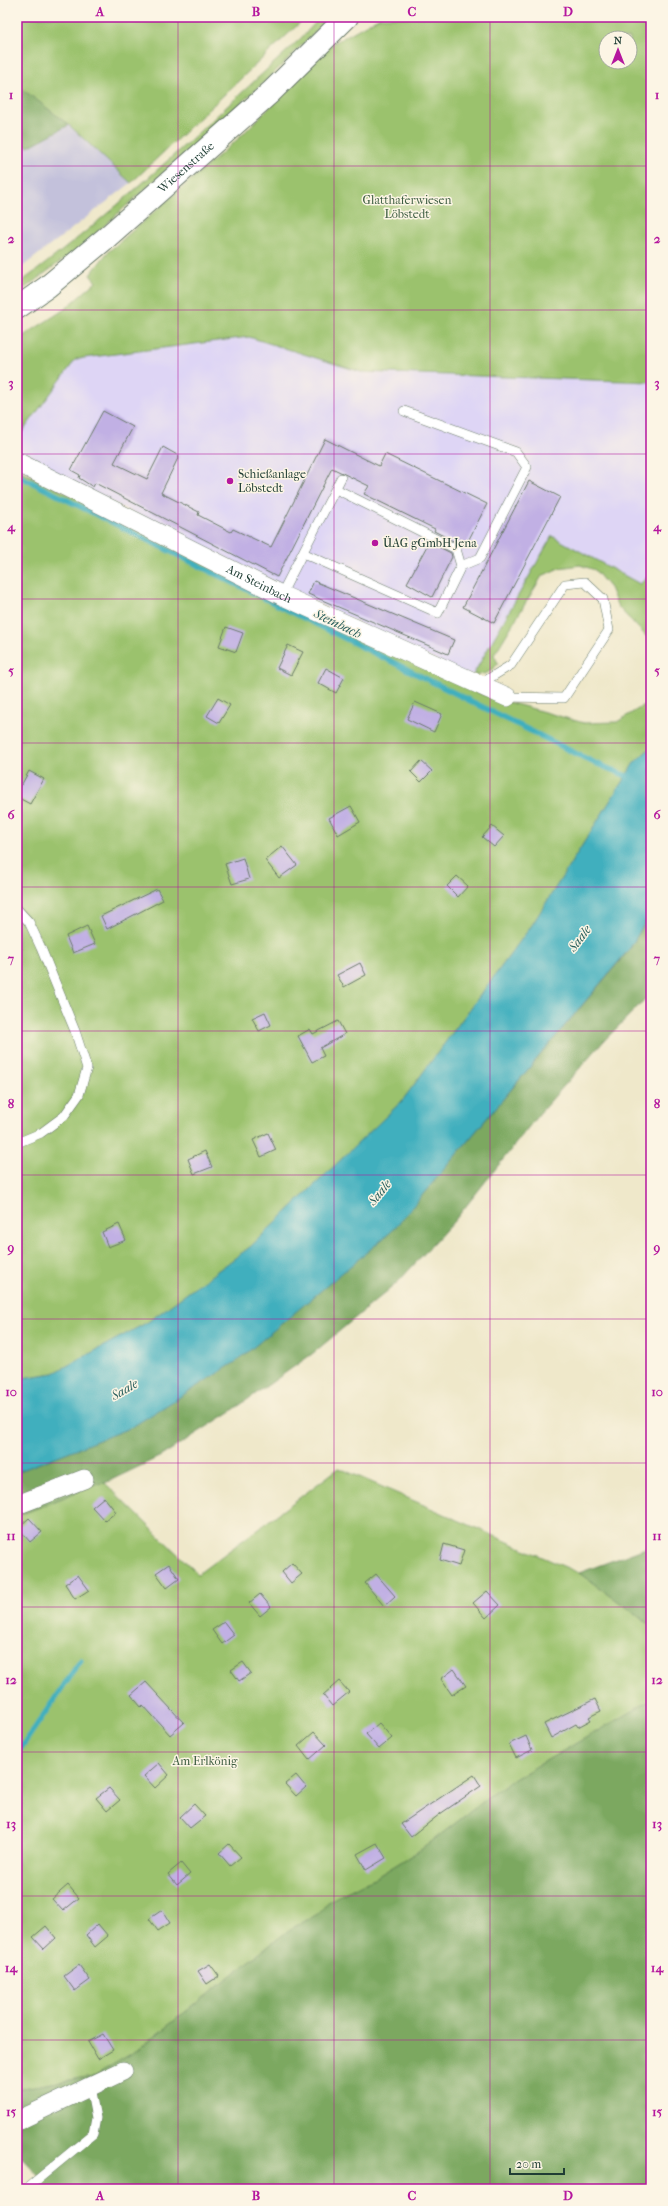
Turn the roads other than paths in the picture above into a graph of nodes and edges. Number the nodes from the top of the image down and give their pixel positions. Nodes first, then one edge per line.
1 (347, 17) edge
2 (17, 308) edge
3 (404, 411) dead end
4 (17, 462) edge
5 (341, 478) dead end
6 (336, 489) junction
7 (303, 553) junction
8 (461, 566) junction
9 (281, 595) junction
10 (480, 684) junction
11 (507, 697) joint
12 (17, 909) edge
13 (17, 1143) edge
14 (84, 1479) dead end
15 (17, 1505) edge
16 (123, 2071) dead end
17 (90, 2087) junction
18 (17, 2121) edge
19 (26, 2189) edge

1 - 2 street, Wiesenstraße
3 - 8 lane
4 - 9 street, Am Steinbach
5 - 6 lane
6 - 7 lane
6 - 8 lane
7 - 8 lane
7 - 9 lane
9 - 10 street, Am Steinbach
10 - 11 street, Am Steinbach
10 - 11 lane
12 - 13 lane
14 - 15 street
16 - 17 street
17 - 18 street
17 - 19 lane

